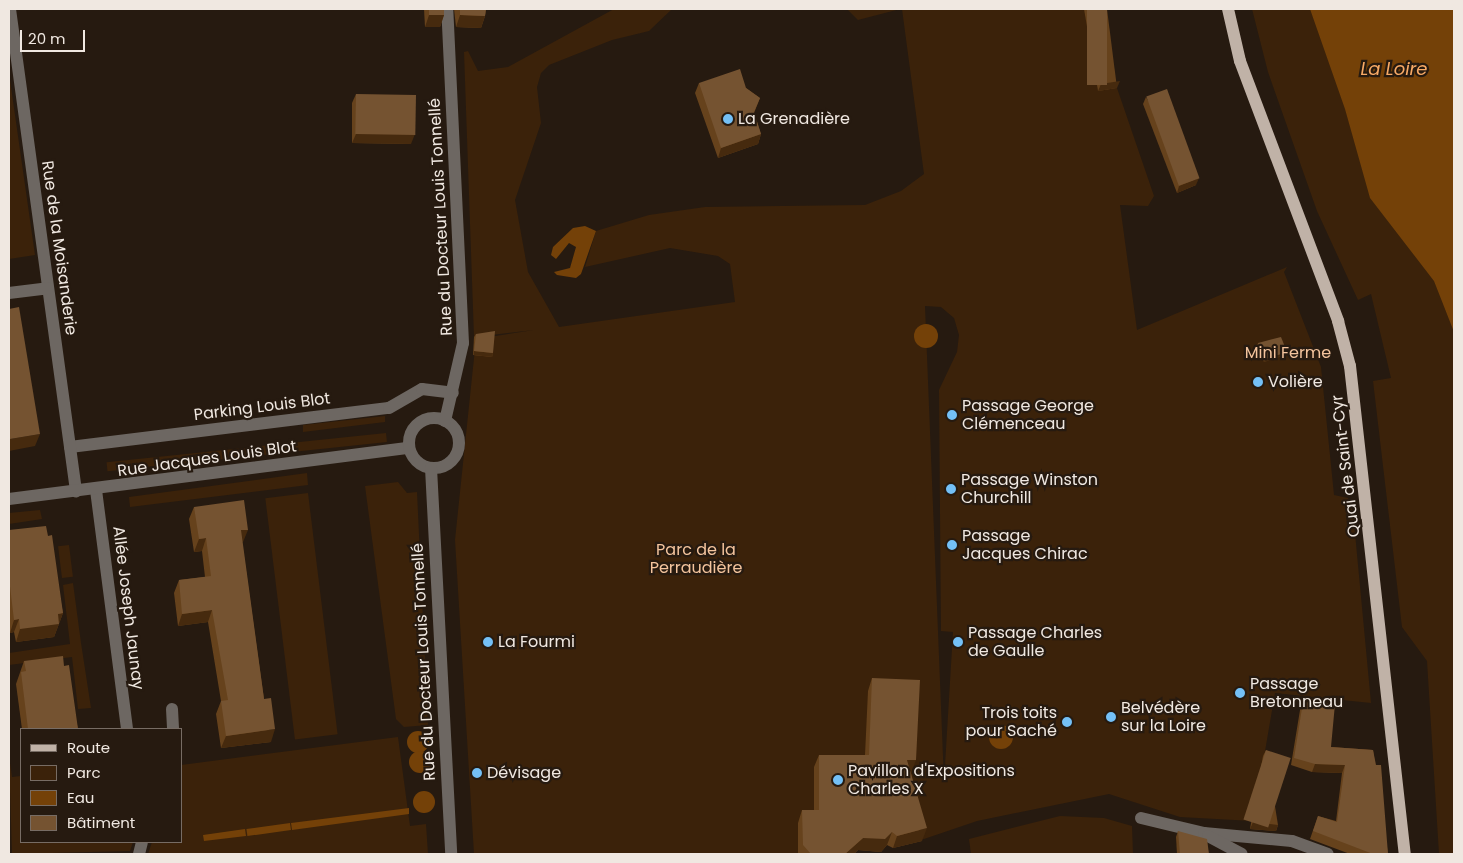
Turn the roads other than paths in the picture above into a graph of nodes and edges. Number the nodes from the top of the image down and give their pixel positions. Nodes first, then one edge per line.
1 (10, 9) edge
2 (447, 9) edge
3 (1228, 9) edge
4 (48, 288) junction
5 (9, 293) edge
6 (453, 393) junction
7 (445, 421) junction
8 (70, 447) junction
9 (409, 448) junction
10 (431, 468) junction
11 (96, 490) junction
12 (76, 492) junction
13 (9, 499) edge
14 (172, 709) dead end
15 (127, 728) edge
16 (173, 728) edge
17 (1141, 818) dead end
18 (1204, 833) junction
19 (451, 854) edge
20 (1242, 854) edge
21 (1328, 854) edge
22 (1405, 854) edge

1 - 4 street, Rue de la Moisanderie
2 - 6 street, Rue du Docteur Louis Tonnellé
3 - 22 main road, Quai de Saint-Cyr
4 - 5 street
4 - 8 street, Rue de la Moisanderie
6 - 7 street, Rue du Docteur Louis Tonnellé
6 - 8 street, Parking Louis Blot
7 - 9 street
7 - 10 street
8 - 12 street, Rue de la Moisanderie
9 - 10 street
9 - 11 street, Rue Jacques Louis Blot
10 - 19 street, Rue du Docteur Louis Tonnellé
11 - 12 street, Rue Jacques Louis Blot
11 - 15 street, Allée Joseph Jaunay
12 - 13 street, Rue Jacques Louis Blot
14 - 16 street
17 - 18 street
18 - 20 street
18 - 21 street

